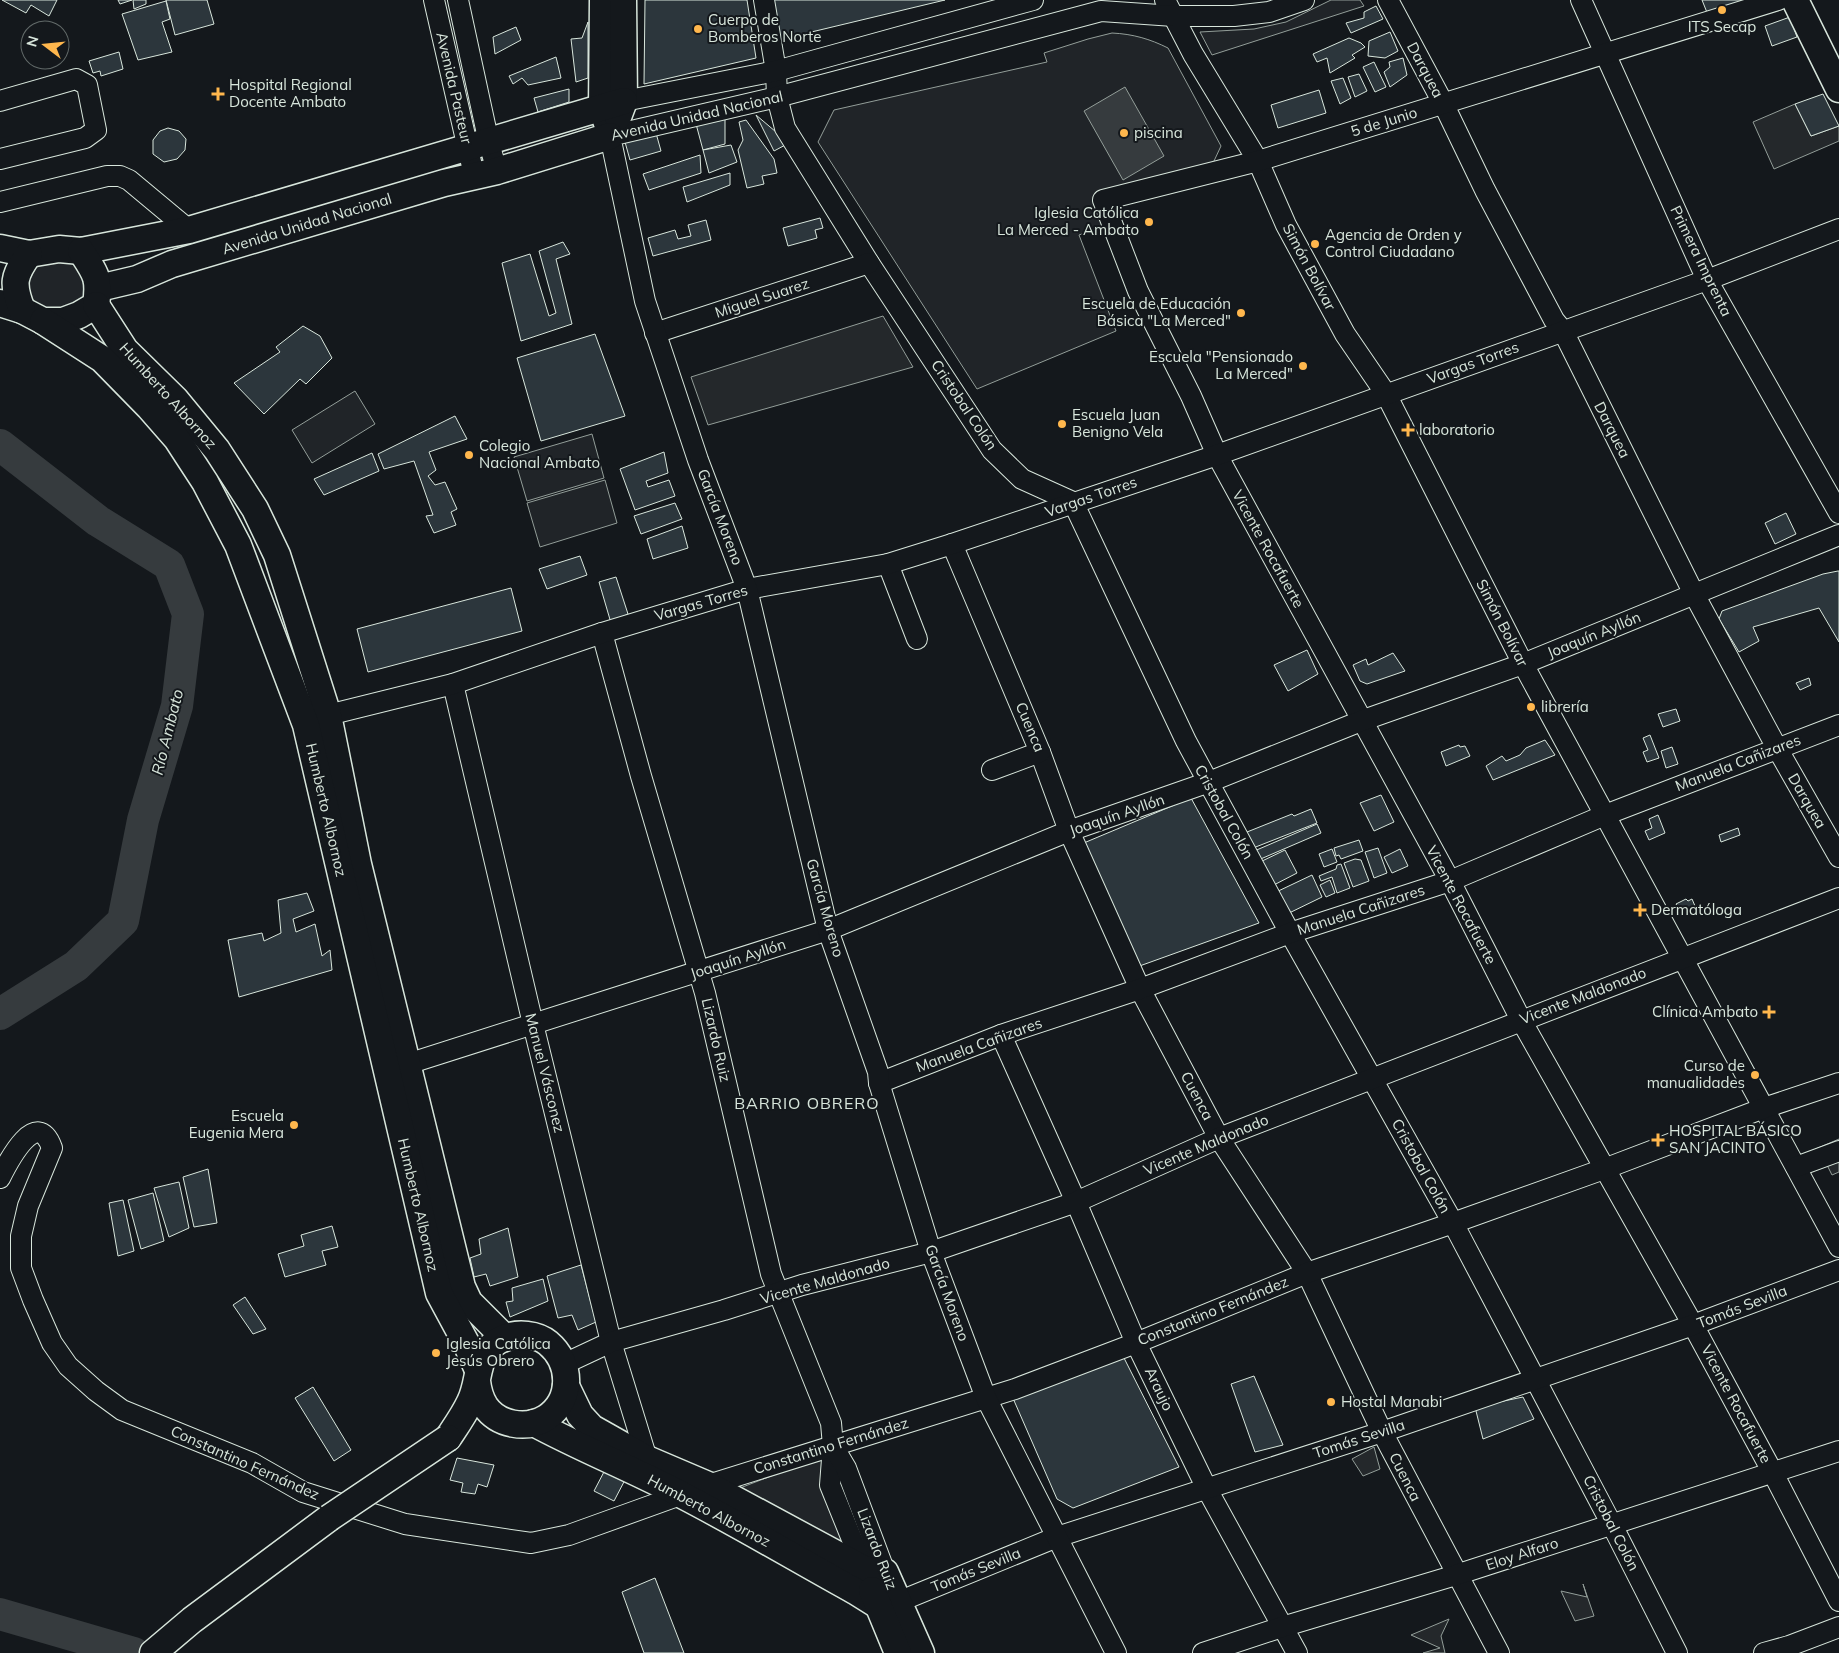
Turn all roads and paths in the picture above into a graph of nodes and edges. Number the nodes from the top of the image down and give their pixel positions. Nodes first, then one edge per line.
1 (434, 0) edge
2 (458, 0) edge
3 (603, 0) edge
4 (624, 0) edge
5 (764, 0) edge
6 (1033, 0) edge
7 (1304, 0) edge
8 (1388, 0) edge
9 (1581, 0) edge
10 (1778, 0) edge
11 (1795, 0) edge
12 (1813, 0) edge
13 (1009, 3) edge
14 (1169, 8) edge
15 (1839, 51) edge
16 (1605, 54) junction
17 (776, 71) junction
18 (1839, 89) edge
19 (777, 97) junction
20 (0, 101) edge
21 (1443, 104) junction
22 (613, 105) junction
23 (610, 136) junction
24 (478, 146) junction
25 (0, 159) edge
26 (1258, 161) junction
27 (485, 173) junction
28 (1103, 200) joint
29 (0, 202) edge
30 (1839, 229) edge
31 (189, 230) junction
32 (0, 248) edge
33 (81, 251) junction
34 (29, 254) junction
35 (869, 264) junction
36 (1707, 280) junction
37 (97, 297) junction
38 (22, 311) edge
39 (1562, 331) junction
40 (656, 332) junction
41 (1386, 394) junction
42 (1217, 455) junction
43 (1073, 502) junction
44 (1839, 513) edge
45 (1839, 535) edge
46 (952, 544) junction
47 (888, 564) junction
48 (747, 589) junction
49 (1694, 594) junction
50 (602, 632) junction
51 (917, 639) dead end
52 (1522, 664) junction
53 (453, 684) junction
54 (317, 720) junction
55 (1361, 721) junction
56 (1839, 725) edge
57 (1777, 748) junction
58 (1040, 752) junction
59 (992, 770) dead end
60 (1208, 782) junction
61 (1605, 814) junction
62 (1070, 831) junction
63 (1839, 857) edge
64 (1450, 880) junction
65 (1839, 898) edge
66 (828, 930) junction
67 (1290, 933) junction
68 (1682, 957) junction
69 (699, 972) junction
70 (1140, 989) junction
71 (1521, 1020) junction
72 (533, 1024) junction
73 (1001, 1035) junction
74 (396, 1067) junction
75 (1372, 1078) junction
76 (878, 1083) junction
77 (1839, 1083) edge
78 (1764, 1108) junction
79 (1219, 1138) junction
80 (1839, 1151) edge
81 (1796, 1167) junction
82 (1604, 1169) junction
83 (0, 1178) edge
84 (1076, 1202) junction
85 (1453, 1223) junction
86 (1839, 1246) edge
87 (931, 1252) junction
88 (1839, 1270) edge
89 (1307, 1273) junction
90 (778, 1294) junction
91 (1693, 1325) junction
92 (505, 1338) junction
93 (611, 1342) junction
94 (1136, 1342) junction
95 (477, 1375) junction
96 (565, 1375) junction
97 (1535, 1379) junction
98 (986, 1398) junction
99 (495, 1417) junction
100 (534, 1424) junction
101 (1382, 1432) junction
102 (448, 1438) junction
103 (833, 1446) junction
104 (1839, 1451) edge
105 (648, 1459) junction
106 (1773, 1473) junction
107 (708, 1485) junction
108 (1208, 1489) junction
109 (681, 1494) junction
110 (1612, 1524) junction
111 (1057, 1537) junction
112 (874, 1570) junction
113 (1456, 1575) junction
114 (1839, 1601) edge
115 (888, 1604) junction
116 (1282, 1627) junction
117 (1839, 1627) edge
118 (153, 1653) edge
119 (898, 1653) edge
120 (921, 1653) edge
121 (1116, 1653) edge
122 (1203, 1653) edge
123 (1297, 1653) edge
124 (1499, 1653) edge
125 (1677, 1653) edge
126 (1764, 1653) edge

1 - 24 street, Avenida Pasteur
2 - 24 street, Avenida Pasteur
3 - 22 main road
4 - 22 main road
5 - 17 street, Cristobal Colón
6 - 13 street, Avenida Unidad Nacional
7 - 14 street, Avenida Unidad Nacional
8 - 21 street, Darquea
9 - 16 street, Primera Imprenta
10 - 16 street, 5 de Junio
11 - 18 main road
12 - 15 main road
13 - 17 street, Avenida Unidad Nacional
14 - 19 street, Avenida Unidad Nacional
14 - 26 street, Simón Bolívar
16 - 21 street, 5 de Junio
16 - 36 street, Primera Imprenta
17 - 19 street, Cristobal Colón
17 - 22 street, Avenida Unidad Nacional
19 - 23 street, Avenida Unidad Nacional
19 - 35 street, Cristobal Colón
20 - 25 street
21 - 26 street, 5 de Junio
21 - 39 street, Darquea
22 - 23 main road
22 - 24 main road, Avenida Unidad Nacional
23 - 27 main road, Avenida Unidad Nacional
23 - 40 street, García Moreno
24 - 27 street, Avenida Pasteur
24 - 31 main road, Avenida Unidad Nacional
26 - 28 street, 5 de Junio
26 - 41 street, Simón Bolívar
27 - 37 main road, Avenida Unidad Nacional
28 - 42 street, Vicente Rocafuerte
29 - 31 street
30 - 36 street, Vargas Torres
31 - 33 main road, Avenida Unidad Nacional
32 - 34 main road
33 - 34 main road
33 - 37 main road
34 - 38 main road
35 - 40 street, Miguel Suarez
35 - 43 street, Cristobal Colón
36 - 39 street, Vargas Torres
36 - 44 street, Primera Imprenta
37 - 38 main road
37 - 54 main road, Humberto Albornoz
38 - 54 main road, Humberto Albornoz
39 - 41 street, Vargas Torres
39 - 49 street, Darquea
40 - 48 street, García Moreno
41 - 42 street, Vargas Torres
41 - 52 street, Simón Bolívar
42 - 43 street, Vargas Torres
42 - 55 street, Vicente Rocafuerte
43 - 46 street, Vargas Torres
43 - 60 street, Cristobal Colón
45 - 49 street, Joaquín Ayllón
46 - 47 street, Vargas Torres
46 - 58 street, Cuenca
47 - 48 street, Vargas Torres
47 - 51 street
48 - 50 street, Vargas Torres
48 - 66 street, García Moreno
49 - 52 street, Joaquín Ayllón
49 - 57 street, Darquea
50 - 53 street, Vargas Torres
50 - 69 street, Lizardo Ruiz
52 - 55 street, Joaquín Ayllón
52 - 61 street, Simón Bolívar
53 - 54 street, Vargas Torres
53 - 72 street, Manuel Vásconez
54 - 74 main road, Humberto Albornoz
55 - 60 street, Joaquín Ayllón
55 - 64 street, Vicente Rocafuerte
56 - 57 street, Manuela Cañizares
57 - 61 street, Manuela Cañizares
57 - 63 street, Darquea
58 - 59 street
58 - 62 street, Cuenca
60 - 62 street, Joaquín Ayllón
60 - 67 street, Cristobal Colón
61 - 64 street, Manuela Cañizares
61 - 68 street, Simón Bolívar
62 - 66 street, Joaquín Ayllón
62 - 70 street, Cuenca
64 - 67 street, Manuela Cañizares
64 - 71 street, Vicente Rocafuerte
65 - 68 street, Vicente Maldonado
66 - 69 street, Joaquín Ayllón
66 - 76 street, García Moreno
67 - 70 street, Manuela Cañizares
67 - 75 street, Cristobal Colón
68 - 71 street, Vicente Maldonado
68 - 78 street, Simón Bolívar
69 - 72 street, Joaquín Ayllón
69 - 90 street, Lizardo Ruiz
70 - 73 street, Manuela Cañizares
70 - 79 street, Cuenca
71 - 75 street, Vicente Maldonado
71 - 82 street, Vicente Rocafuerte
72 - 74 street, Joaquín Ayllón
72 - 93 street, Manuel Vásconez
73 - 76 street, Manuela Cañizares
73 - 84 street, Araujo
74 - 92 main road, Humberto Albornoz
74 - 95 main road, Humberto Albornoz
75 - 79 street, Vicente Maldonado
75 - 85 street, Cristobal Colón
76 - 87 street, García Moreno
77 - 78 street, Constantino Fernández
78 - 81 street, Simón Bolívar
78 - 82 street, Constantino Fernández
79 - 84 street, Vicente Maldonado
79 - 89 street, Cuenca
80 - 81 street
81 - 86 street, Simón Bolívar
82 - 85 street, Constantino Fernández
82 - 91 street, Vicente Rocafuerte
83 - 109 street, Constantino Fernández
84 - 87 street, Vicente Maldonado
84 - 94 street, Araujo
85 - 89 street, Constantino Fernández
85 - 97 street, Cristobal Colón
87 - 90 street, Vicente Maldonado
87 - 98 street, García Moreno
88 - 91 street, Tomás Sevilla
89 - 94 street, Constantino Fernández
89 - 101 street, Cuenca
90 - 93 street, Vicente Maldonado
90 - 103 street, Lizardo Ruiz
91 - 97 street, Tomás Sevilla
91 - 106 street, Vicente Rocafuerte
92 - 95 main road
92 - 96 main road
93 - 96 street, Vicente Maldonado
93 - 105 street, Manuel Vásconez
94 - 98 street, Constantino Fernández
94 - 108 street, Araujo
95 - 99 main road
95 - 102 main road
96 - 100 main road
96 - 105 main road, Humberto Albornoz
97 - 101 street, Tomás Sevilla
97 - 110 street, Cristobal Colón
98 - 103 street, Constantino Fernández
98 - 111 street, García Moreno
99 - 100 main road
99 - 102 main road
100 - 109 main road, Humberto Albornoz
101 - 108 street, Tomás Sevilla
101 - 113 street, Cuenca
102 - 118 main road, bridge
103 - 107 street, Constantino Fernández
103 - 112 street, Lizardo Ruiz
104 - 106 street, Eloy Alfaro
105 - 107 main road, Humberto Albornoz
106 - 110 street, Eloy Alfaro
106 - 114 street, Vicente Rocafuerte
107 - 109 street, Constantino Fernández
107 - 112 main road, Humberto Albornoz
108 - 111 street, Tomás Sevilla
108 - 116 street, Araujo
109 - 115 main road, Humberto Albornoz
110 - 113 street, Eloy Alfaro
110 - 125 street, Cristobal Colón
111 - 115 street, Tomás Sevilla
111 - 121 street, García Moreno
112 - 115 main road, Lizardo Ruiz
113 - 116 street, Eloy Alfaro
113 - 124 street, Cuenca
115 - 119 main road, Lizardo Ruiz
115 - 120 main road, Lizardo Ruiz
116 - 122 street, Eloy Alfaro
116 - 123 street, Araujo
117 - 126 street

